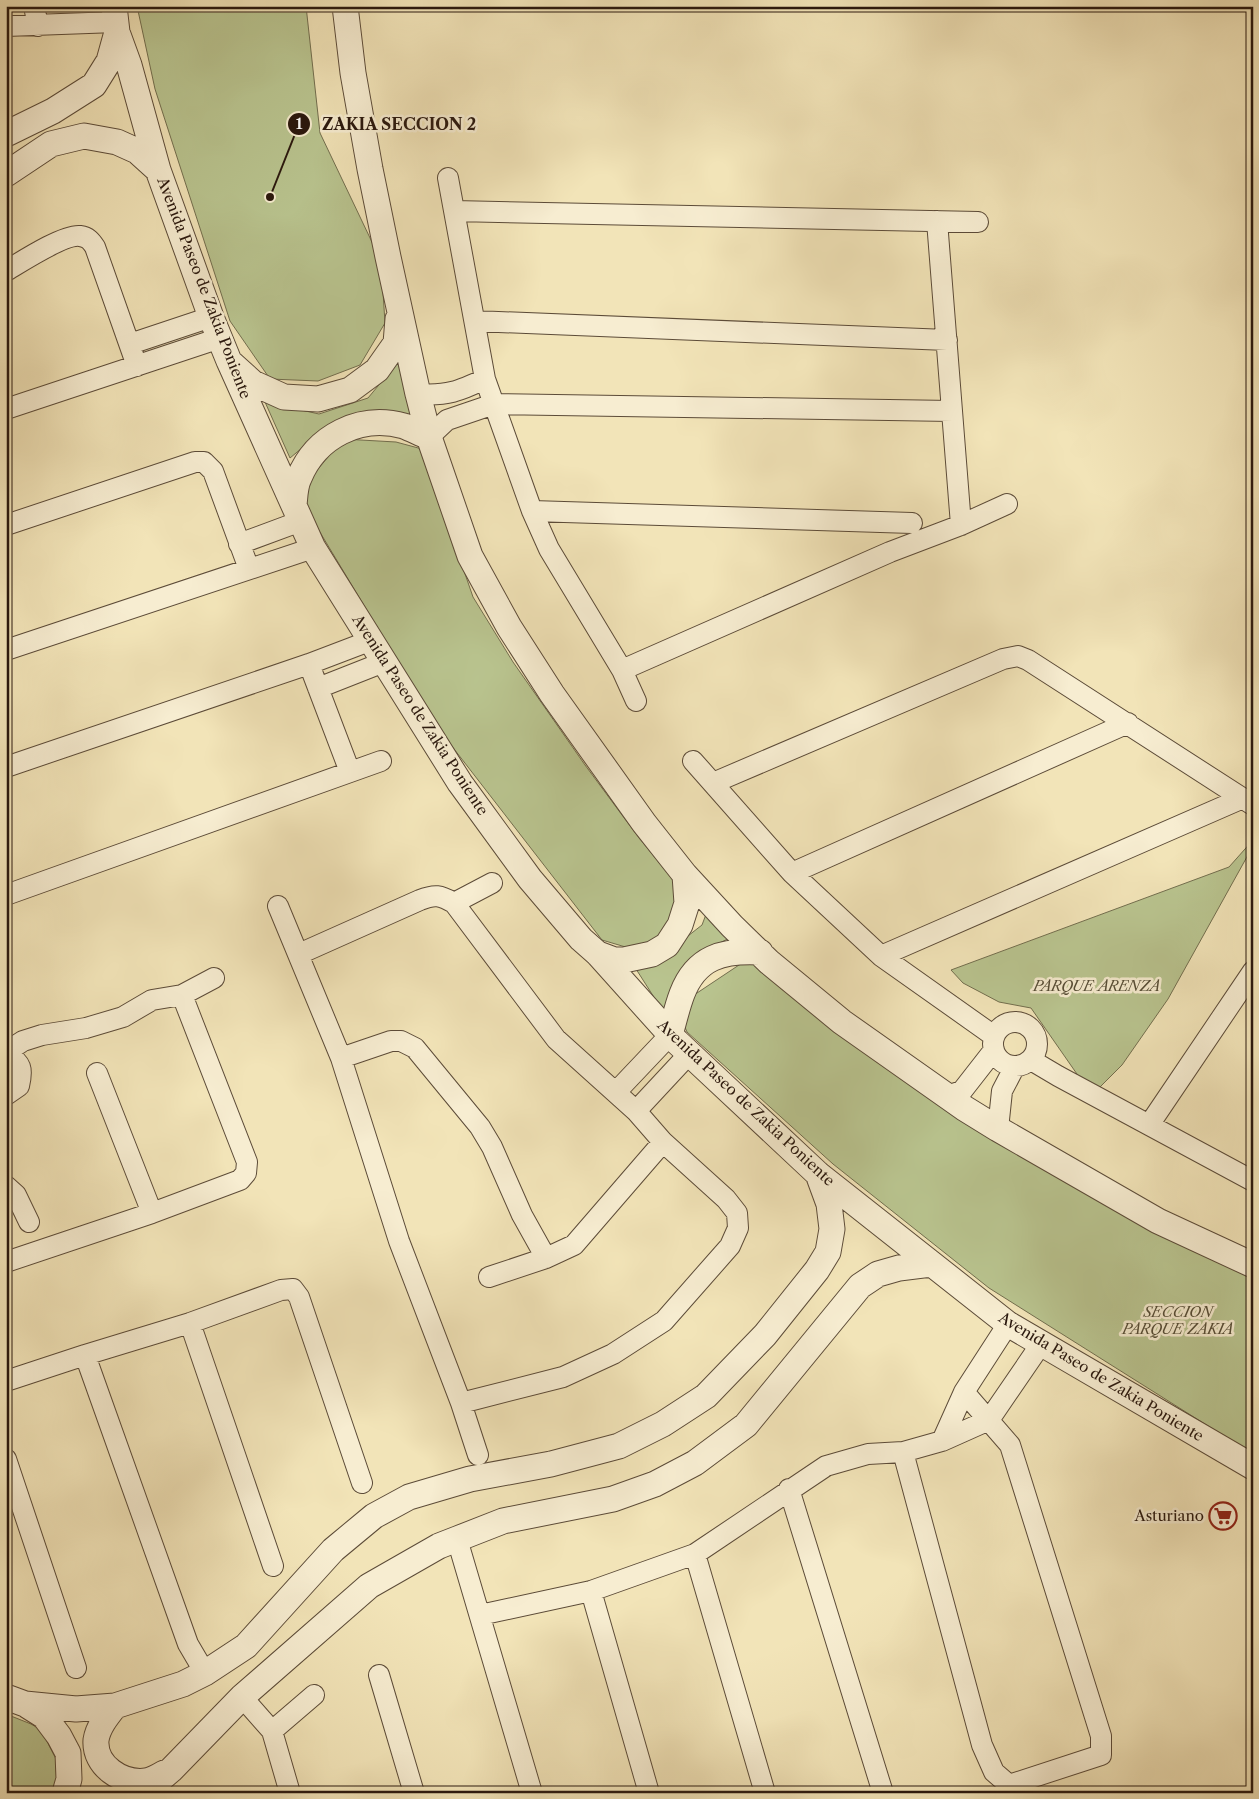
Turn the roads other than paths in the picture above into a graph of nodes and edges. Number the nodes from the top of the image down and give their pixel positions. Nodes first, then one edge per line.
1 (34, 6) edge
2 (345, 6) edge
3 (116, 20) edge
4 (6, 26) edge
5 (38, 26) junction
6 (6, 134) edge
7 (158, 170) junction
8 (6, 174) edge
9 (448, 178) dead end
10 (454, 211) junction
11 (937, 221) junction
12 (978, 222) dead end
13 (6, 271) edge
14 (400, 307) junction
15 (475, 321) junction
16 (220, 338) junction
17 (946, 340) junction
18 (130, 344) junction
19 (137, 366) junction
20 (485, 378) junction
21 (418, 394) junction
22 (494, 404) junction
23 (6, 409) edge
24 (952, 411) junction
25 (429, 437) junction
26 (1007, 504) dead end
27 (532, 511) junction
28 (297, 513) junction
29 (888, 522) junction
30 (912, 523) dead end
31 (6, 525) edge
32 (961, 525) junction
33 (239, 544) junction
34 (313, 548) junction
35 (890, 552) junction
36 (249, 569) junction
37 (372, 640) junction
38 (6, 650) edge
39 (384, 662) junction
40 (309, 664) junction
41 (622, 670) junction
42 (318, 688) junction
43 (636, 701) dead end
44 (1128, 723) junction
45 (381, 762) dead end
46 (693, 762) dead end
47 (6, 767) edge
48 (350, 772) junction
49 (713, 783) junction
50 (1248, 801) edge
51 (792, 873) junction
52 (685, 875) junction
53 (492, 883) dead end
54 (6, 895) edge
55 (454, 903) junction
56 (278, 906) dead end
57 (760, 952) junction
58 (299, 954) junction
59 (598, 954) junction
60 (881, 956) junction
61 (1253, 972) edge
62 (214, 978) dead end
63 (182, 995) junction
64 (670, 1035) junction
65 (994, 1043) junction
66 (6, 1052) edge
67 (689, 1054) junction
68 (341, 1058) junction
69 (1023, 1063) junction
70 (97, 1073) dead end
71 (616, 1092) junction
72 (6, 1095) edge
73 (947, 1096) junction
74 (636, 1111) junction
75 (1149, 1125) junction
76 (998, 1129) junction
77 (663, 1142) junction
78 (818, 1174) junction
79 (1253, 1181) edge
80 (6, 1186) edge
81 (152, 1213) junction
82 (29, 1222) dead end
83 (546, 1258) junction
84 (6, 1262) edge
85 (931, 1264) junction
86 (1253, 1265) edge
87 (489, 1277) dead end
88 (190, 1323) junction
89 (1008, 1324) junction
90 (1041, 1344) junction
91 (85, 1355) junction
92 (6, 1381) edge
93 (964, 1392) junction
94 (461, 1403) junction
95 (990, 1420) junction
96 (942, 1441) junction
97 (903, 1452) junction
98 (478, 1455) dead end
99 (6, 1459) edge
100 (1253, 1468) edge
101 (362, 1483) dead end
102 (790, 1489) junction
103 (457, 1539) junction
104 (695, 1554) junction
105 (273, 1566) dead end
106 (591, 1591) junction
107 (480, 1616) junction
108 (76, 1668) dead end
109 (205, 1673) junction
110 (379, 1675) dead end
111 (314, 1695) dead end
112 (242, 1697) junction
113 (16, 1700) edge
114 (114, 1706) junction
115 (272, 1731) junction
116 (171, 1770) junction
117 (65, 1793) edge
118 (144, 1793) edge
119 (290, 1793) edge
120 (414, 1793) edge
121 (532, 1793) edge
122 (649, 1793) edge
123 (765, 1793) edge
124 (883, 1793) edge

1 - 5 street
2 - 14 street
3 - 5 street
3 - 6 street
3 - 7 street, Avenida Paseo de Zakia Poniente
4 - 5 street
7 - 8 street
7 - 16 street, Avenida Paseo de Zakia Poniente
9 - 10 street
10 - 11 street
10 - 15 street
11 - 12 street
11 - 17 street
13 - 18 street
14 - 16 street
14 - 21 street
15 - 17 street
15 - 20 street
16 - 18 street
16 - 19 street
16 - 28 street, Avenida Paseo de Zakia Poniente
17 - 24 street
18 - 19 street
19 - 23 street
20 - 21 street
20 - 22 street
21 - 25 street
22 - 24 street
22 - 25 street
22 - 27 street
24 - 32 street
25 - 28 street
25 - 52 street
26 - 32 street
27 - 29 street
27 - 41 street
28 - 33 street
28 - 34 street, Avenida Paseo de Zakia Poniente
29 - 30 street
29 - 35 street
31 - 33 street
32 - 35 street
33 - 36 street
34 - 36 street
34 - 37 street, Avenida Paseo de Zakia Poniente
35 - 41 street
36 - 38 street
37 - 39 street, Avenida Paseo de Zakia Poniente
37 - 40 street
39 - 42 street
39 - 59 street, Avenida Paseo de Zakia Poniente
40 - 42 street
40 - 47 street
41 - 43 street
42 - 48 street
44 - 49 street
44 - 50 street
44 - 51 street
45 - 48 street
46 - 49 street
48 - 54 street
49 - 51 street
50 - 60 street
51 - 60 street
52 - 57 street
52 - 59 street
53 - 55 street
55 - 58 street
55 - 71 street
56 - 58 street
57 - 64 street
57 - 73 street
58 - 68 street
59 - 64 street, Avenida Paseo de Zakia Poniente
60 - 65 street
61 - 75 street
62 - 63 street
63 - 66 street
63 - 81 street
64 - 67 street, Avenida Paseo de Zakia Poniente
64 - 71 street
65 - 69 street
65 - 69 street
65 - 73 street
66 - 72 street
67 - 74 street
67 - 78 street, Avenida Paseo de Zakia Poniente
68 - 83 street
68 - 94 street
69 - 75 street
69 - 76 street
70 - 81 street
71 - 74 street
73 - 76 street
74 - 77 street
75 - 79 street
76 - 86 street
77 - 83 street
77 - 94 street
78 - 85 street, Avenida Paseo de Zakia Poniente
78 - 109 street
80 - 82 street
81 - 84 street
83 - 87 street
85 - 89 street, Avenida Paseo de Zakia Poniente
85 - 103 street
88 - 91 street
88 - 101 street
88 - 105 street
89 - 90 street, Avenida Paseo de Zakia Poniente
89 - 93 street
90 - 95 street
90 - 100 street, Avenida Paseo de Zakia Poniente
91 - 92 street
91 - 109 street
93 - 95 street
93 - 96 street
94 - 98 street
95 - 96 street
95 - 97 street
96 - 97 street
97 - 102 street
99 - 108 street
102 - 104 street
102 - 124 street
103 - 107 street
103 - 112 street
104 - 106 street
104 - 123 street
106 - 107 street
106 - 122 street
107 - 121 street
109 - 114 street
110 - 120 street
111 - 115 street
112 - 115 street
112 - 116 street
113 - 114 street
113 - 117 street
114 - 116 street
115 - 119 street
116 - 118 street

